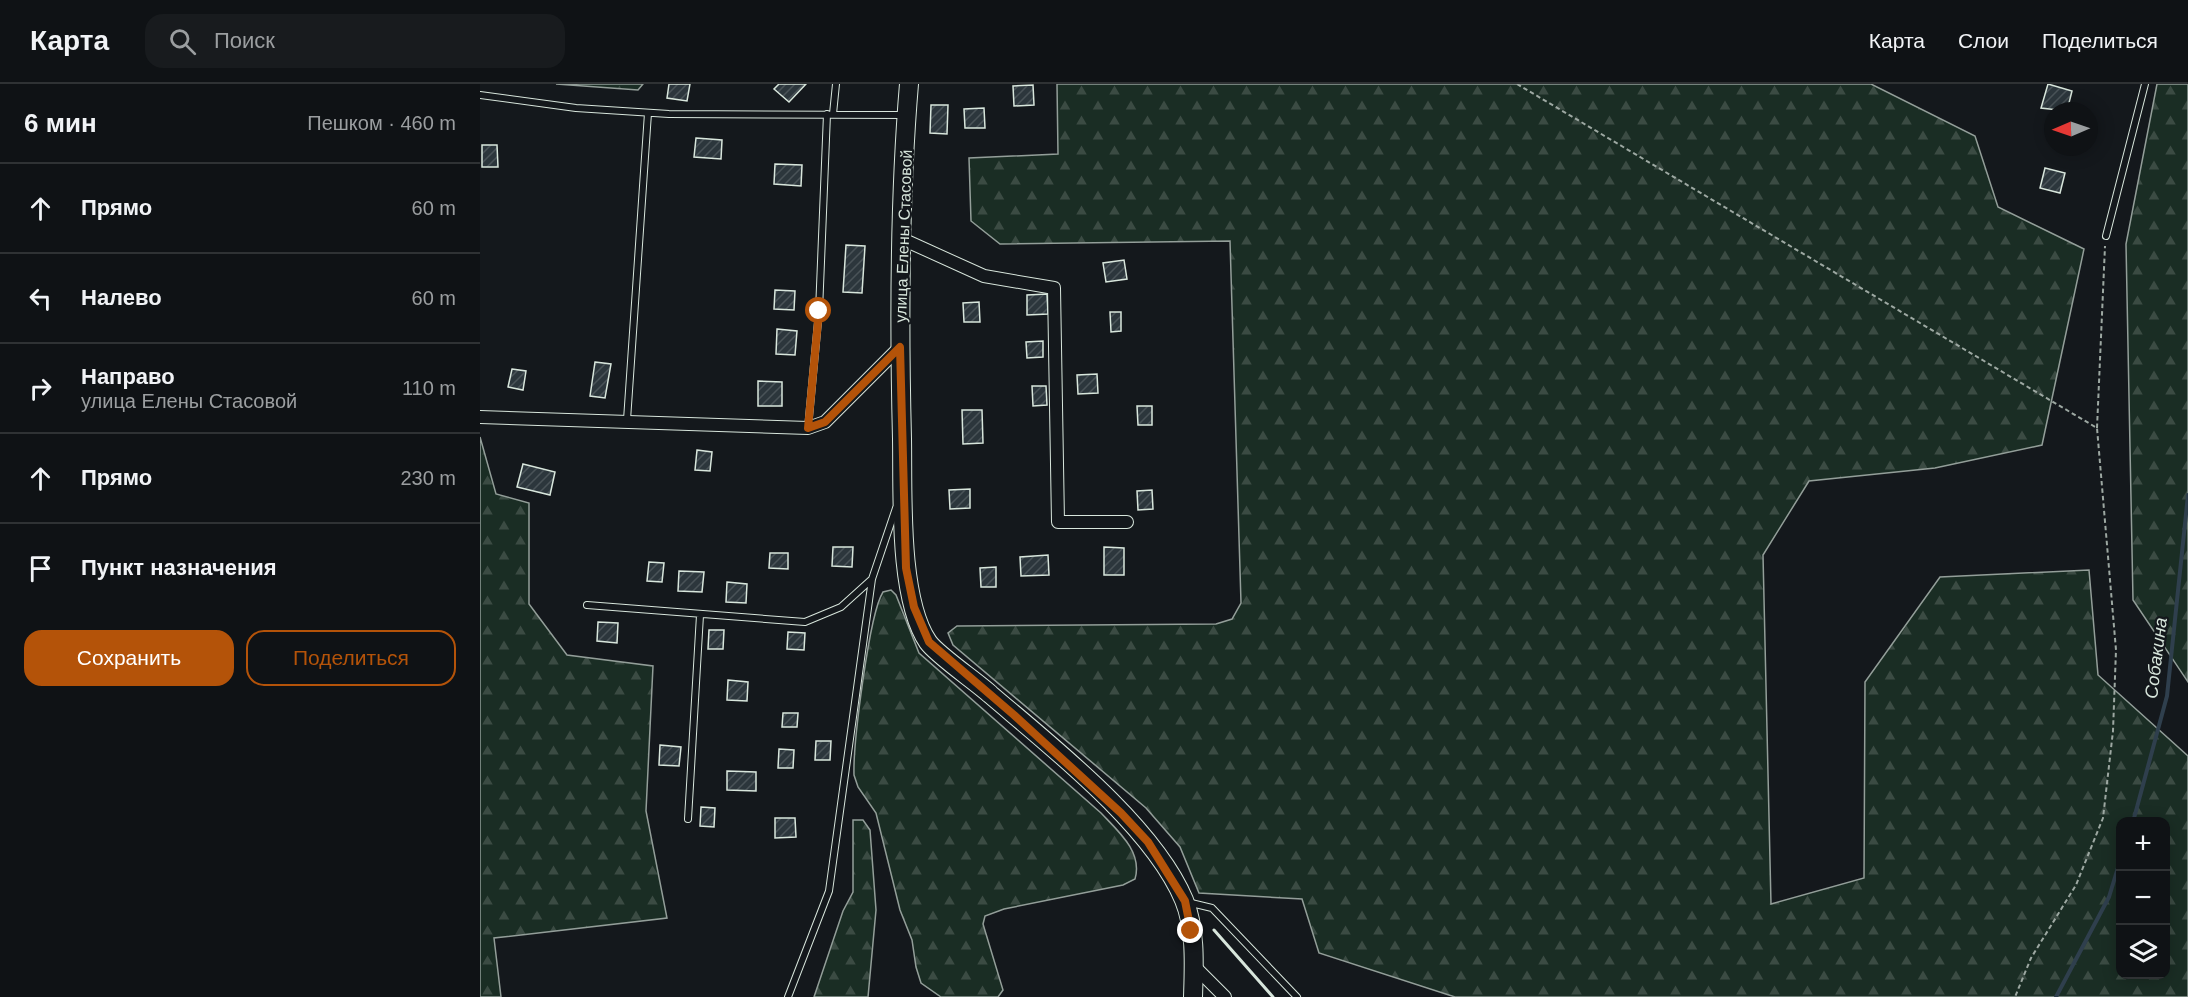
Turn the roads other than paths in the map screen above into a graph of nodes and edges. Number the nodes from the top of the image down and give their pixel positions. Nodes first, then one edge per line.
1 (836, 84) edge
2 (909, 84) edge
3 (2145, 84) edge
4 (480, 95) edge
5 (648, 113) junction
6 (830, 114) junction
7 (906, 116) junction
8 (2106, 236) road end
9 (900, 238) junction
10 (900, 347) junction
11 (480, 417) edge
12 (627, 420) junction
13 (808, 428) junction
14 (903, 491) junction
15 (1127, 522) dead end
16 (872, 579) junction
17 (587, 605) dead end
18 (700, 615) junction
19 (688, 819) dead end
20 (1185, 901) junction
21 (1193, 965) junction
22 (788, 997) edge
23 (1193, 997) edge
24 (1225, 997) edge
25 (1297, 997) edge

1 - 6 lane
2 - 7 main road, улица Елены Стасовой
3 - 8 lane
4 - 5 lane
5 - 6 lane
5 - 12 lane
6 - 7 lane
6 - 13 lane
7 - 9 main road, улица Елены Стасовой
9 - 10 main road, улица Елены Стасовой
9 - 15 street
10 - 13 street
10 - 14 main road, улица Елены Стасовой
11 - 12 street
12 - 13 street
14 - 16 lane
14 - 20 main road, улица Елены Стасовой
16 - 18 lane
16 - 22 lane
17 - 18 lane
18 - 19 lane
20 - 21 main road
20 - 25 lane
21 - 23 main road
21 - 24 street

